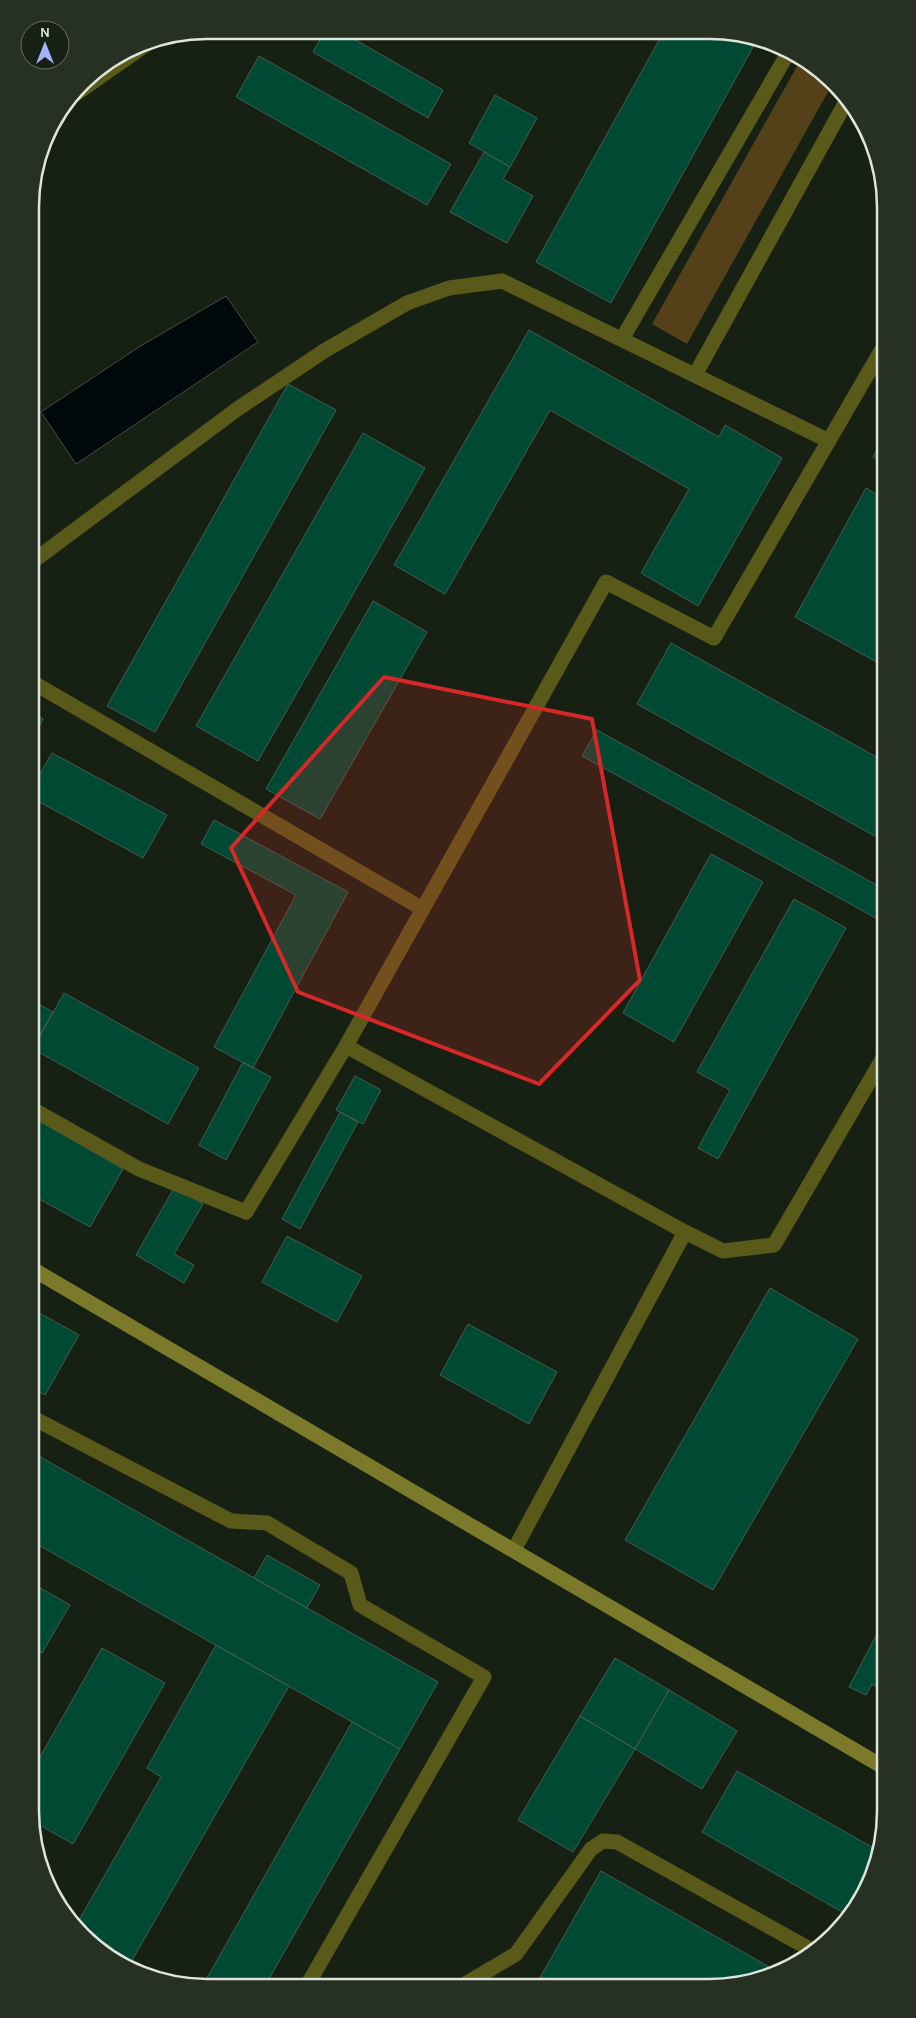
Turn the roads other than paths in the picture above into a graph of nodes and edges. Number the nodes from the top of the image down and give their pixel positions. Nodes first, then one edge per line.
1 (787, 57) edge
2 (118, 64) edge
3 (103, 75) edge
4 (844, 106) edge
5 (622, 339) junction
6 (877, 356) edge
7 (695, 375) junction
8 (829, 441) junction
9 (39, 557) edge
10 (39, 686) edge
11 (423, 909) junction
12 (346, 1046) junction
13 (877, 1068) edge
14 (39, 1113) edge
15 (684, 1232) junction
16 (39, 1273) edge
17 (39, 1421) edge
18 (514, 1550) junction
19 (877, 1763) edge
20 (807, 1948) edge
21 (311, 1979) edge
22 (473, 1979) edge

1 - 5 street
2 - 3 street
4 - 7 street
5 - 7 street
5 - 9 street
6 - 8 street
7 - 8 street
8 - 11 street
10 - 11 street
11 - 12 street
12 - 14 street
12 - 15 street
13 - 15 street
15 - 18 street
16 - 18 street
17 - 21 street
18 - 19 street
20 - 22 street

